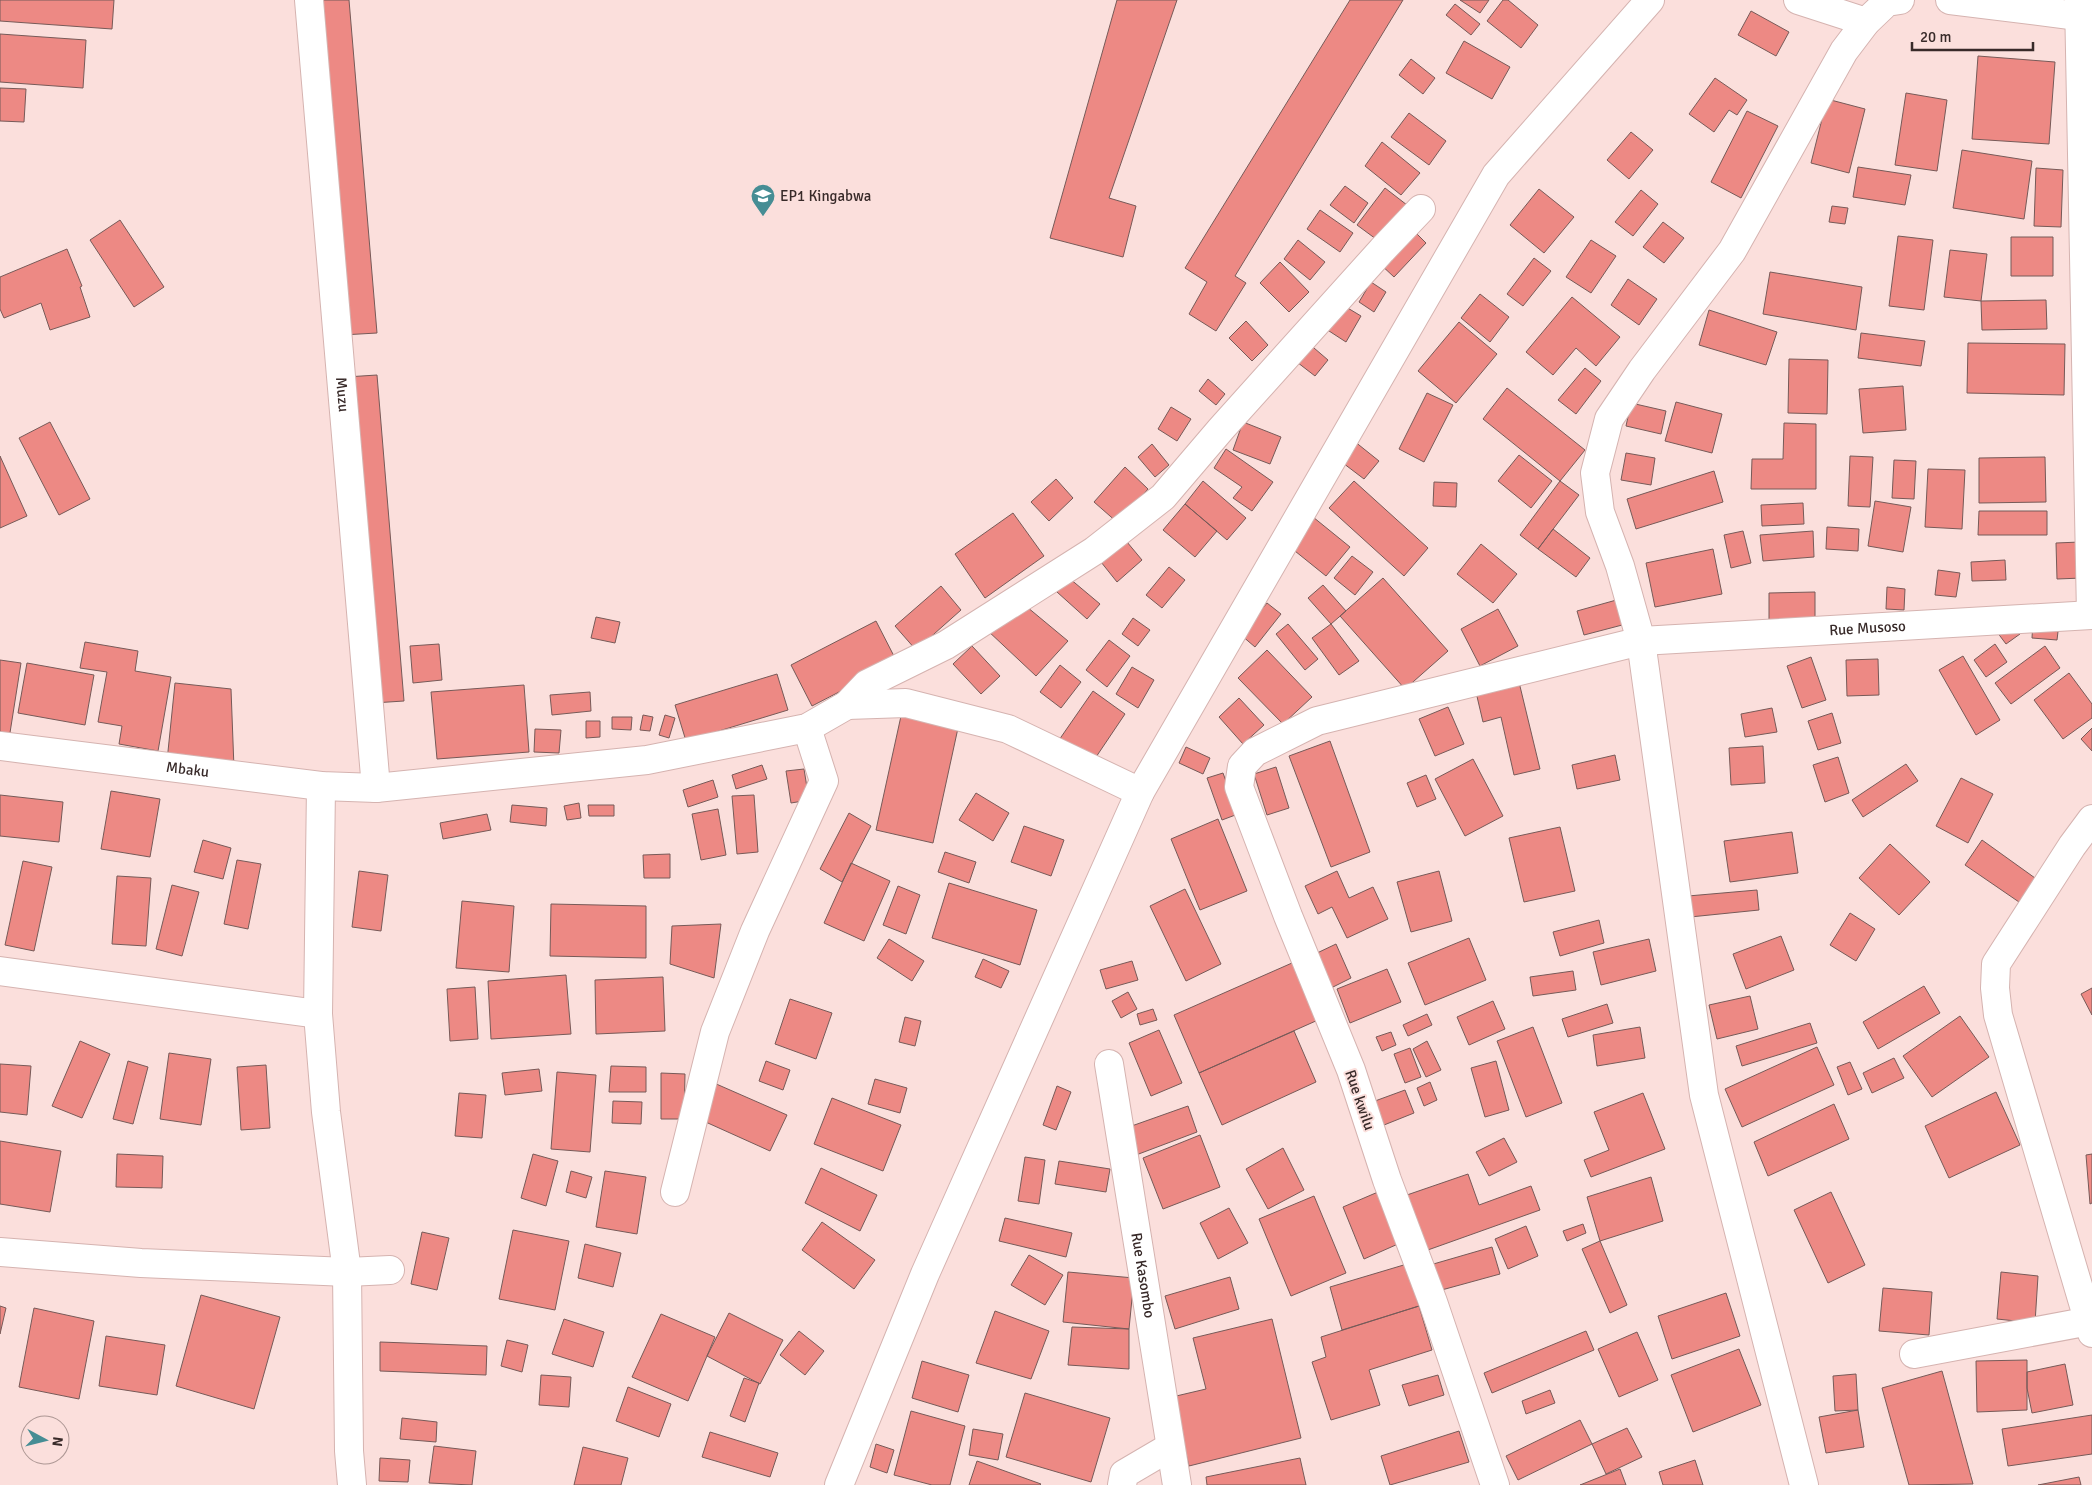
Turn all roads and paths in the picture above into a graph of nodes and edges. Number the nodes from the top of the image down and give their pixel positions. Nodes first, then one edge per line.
1 (309, 0) edge
2 (1650, 0) edge
3 (1798, 0) edge
4 (1950, 0) edge
5 (1893, 1) edge
6 (2083, 10) edge
7 (1866, 22) junction
8 (1421, 209) dead end
9 (2091, 615) edge
10 (1642, 641) junction
11 (847, 705) junction
12 (807, 728) junction
13 (1283, 737) joint
14 (0, 746) edge
15 (321, 786) junction
16 (376, 788) junction
17 (1140, 792) junction
18 (2092, 819) edge
19 (0, 972) edge
20 (318, 1014) junction
21 (1109, 1064) dead end
22 (675, 1192) dead end
23 (0, 1252) edge
24 (390, 1270) dead end
25 (347, 1272) junction
26 (2091, 1327) edge
27 (1914, 1354) dead end
28 (1170, 1447) junction
29 (352, 1485) edge
30 (839, 1485) edge
31 (1122, 1485) edge
32 (1177, 1485) edge
33 (1494, 1485) edge
34 (1804, 1485) edge

1 - 16 street, Muzu
2 - 17 street
3 - 7 street
4 - 6 street
5 - 7 street
6 - 9 street
7 - 10 street
8 - 11 street
9 - 10 street, Rue Musoso
10 - 13 street, Rue Musoso
10 - 34 street
11 - 12 street, Mbaku
11 - 17 street
12 - 16 street, Mbaku
12 - 22 street
13 - 33 street, Rue kwilu
14 - 15 street, Mbaku
15 - 16 street, Mbaku
15 - 20 street
17 - 30 street
18 - 26 street
19 - 20 street
20 - 25 street
21 - 28 street, Rue Kasombo
23 - 25 street
24 - 25 street
25 - 29 street
26 - 27 street
28 - 31 street
28 - 32 street, Rue Kasombo

